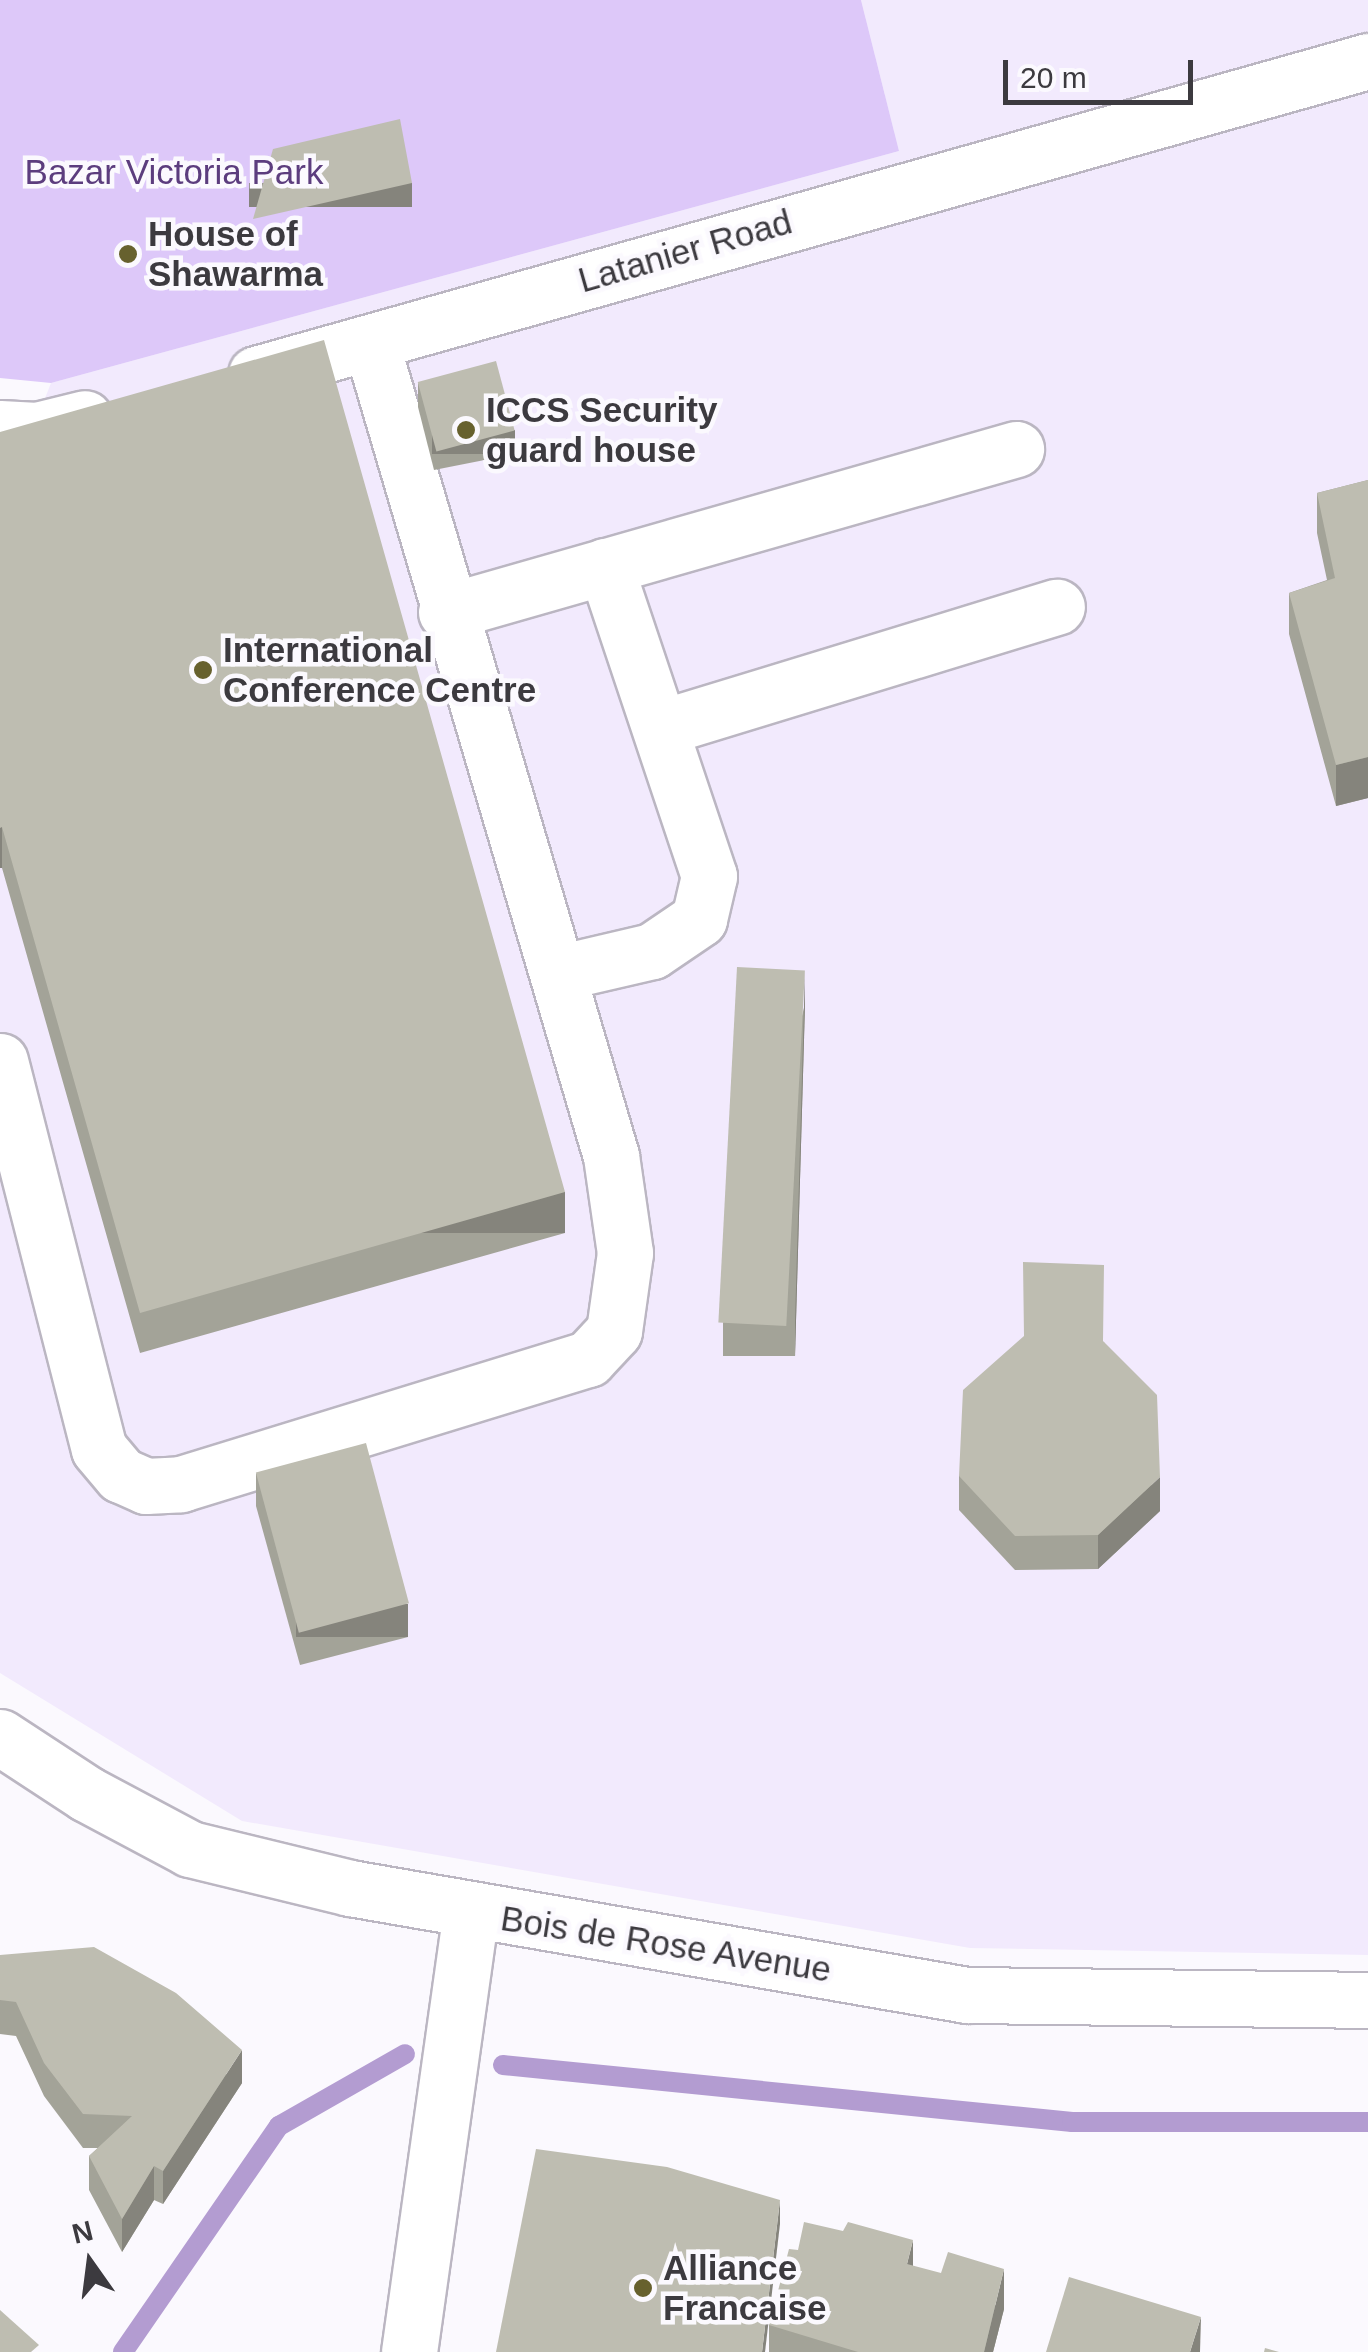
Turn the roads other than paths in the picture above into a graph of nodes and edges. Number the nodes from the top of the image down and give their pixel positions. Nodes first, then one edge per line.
1 (1368, 61) edge
2 (371, 343) junction
3 (212, 386) edge
4 (134, 405) edge
5 (12, 433) edge
6 (1016, 449) dead end
7 (605, 566) junction
8 (1057, 607) dead end
9 (446, 612) junction
10 (660, 728) junction
11 (562, 972) junction
12 (0, 1061) edge
13 (0, 1737) edge
14 (471, 1912) junction
15 (1368, 2000) edge
16 (409, 2352) edge

1 - 2 main road, Latanier Road
2 - 3 main road, Latanier Road
2 - 9 main road
4 - 5 main road
6 - 7 main road
7 - 9 main road
7 - 10 main road
8 - 10 main road
9 - 11 main road
10 - 11 main road
11 - 12 main road
13 - 14 main road, Bois de Rose Avenue
14 - 15 main road, Bois de Rose Avenue
14 - 16 main road

